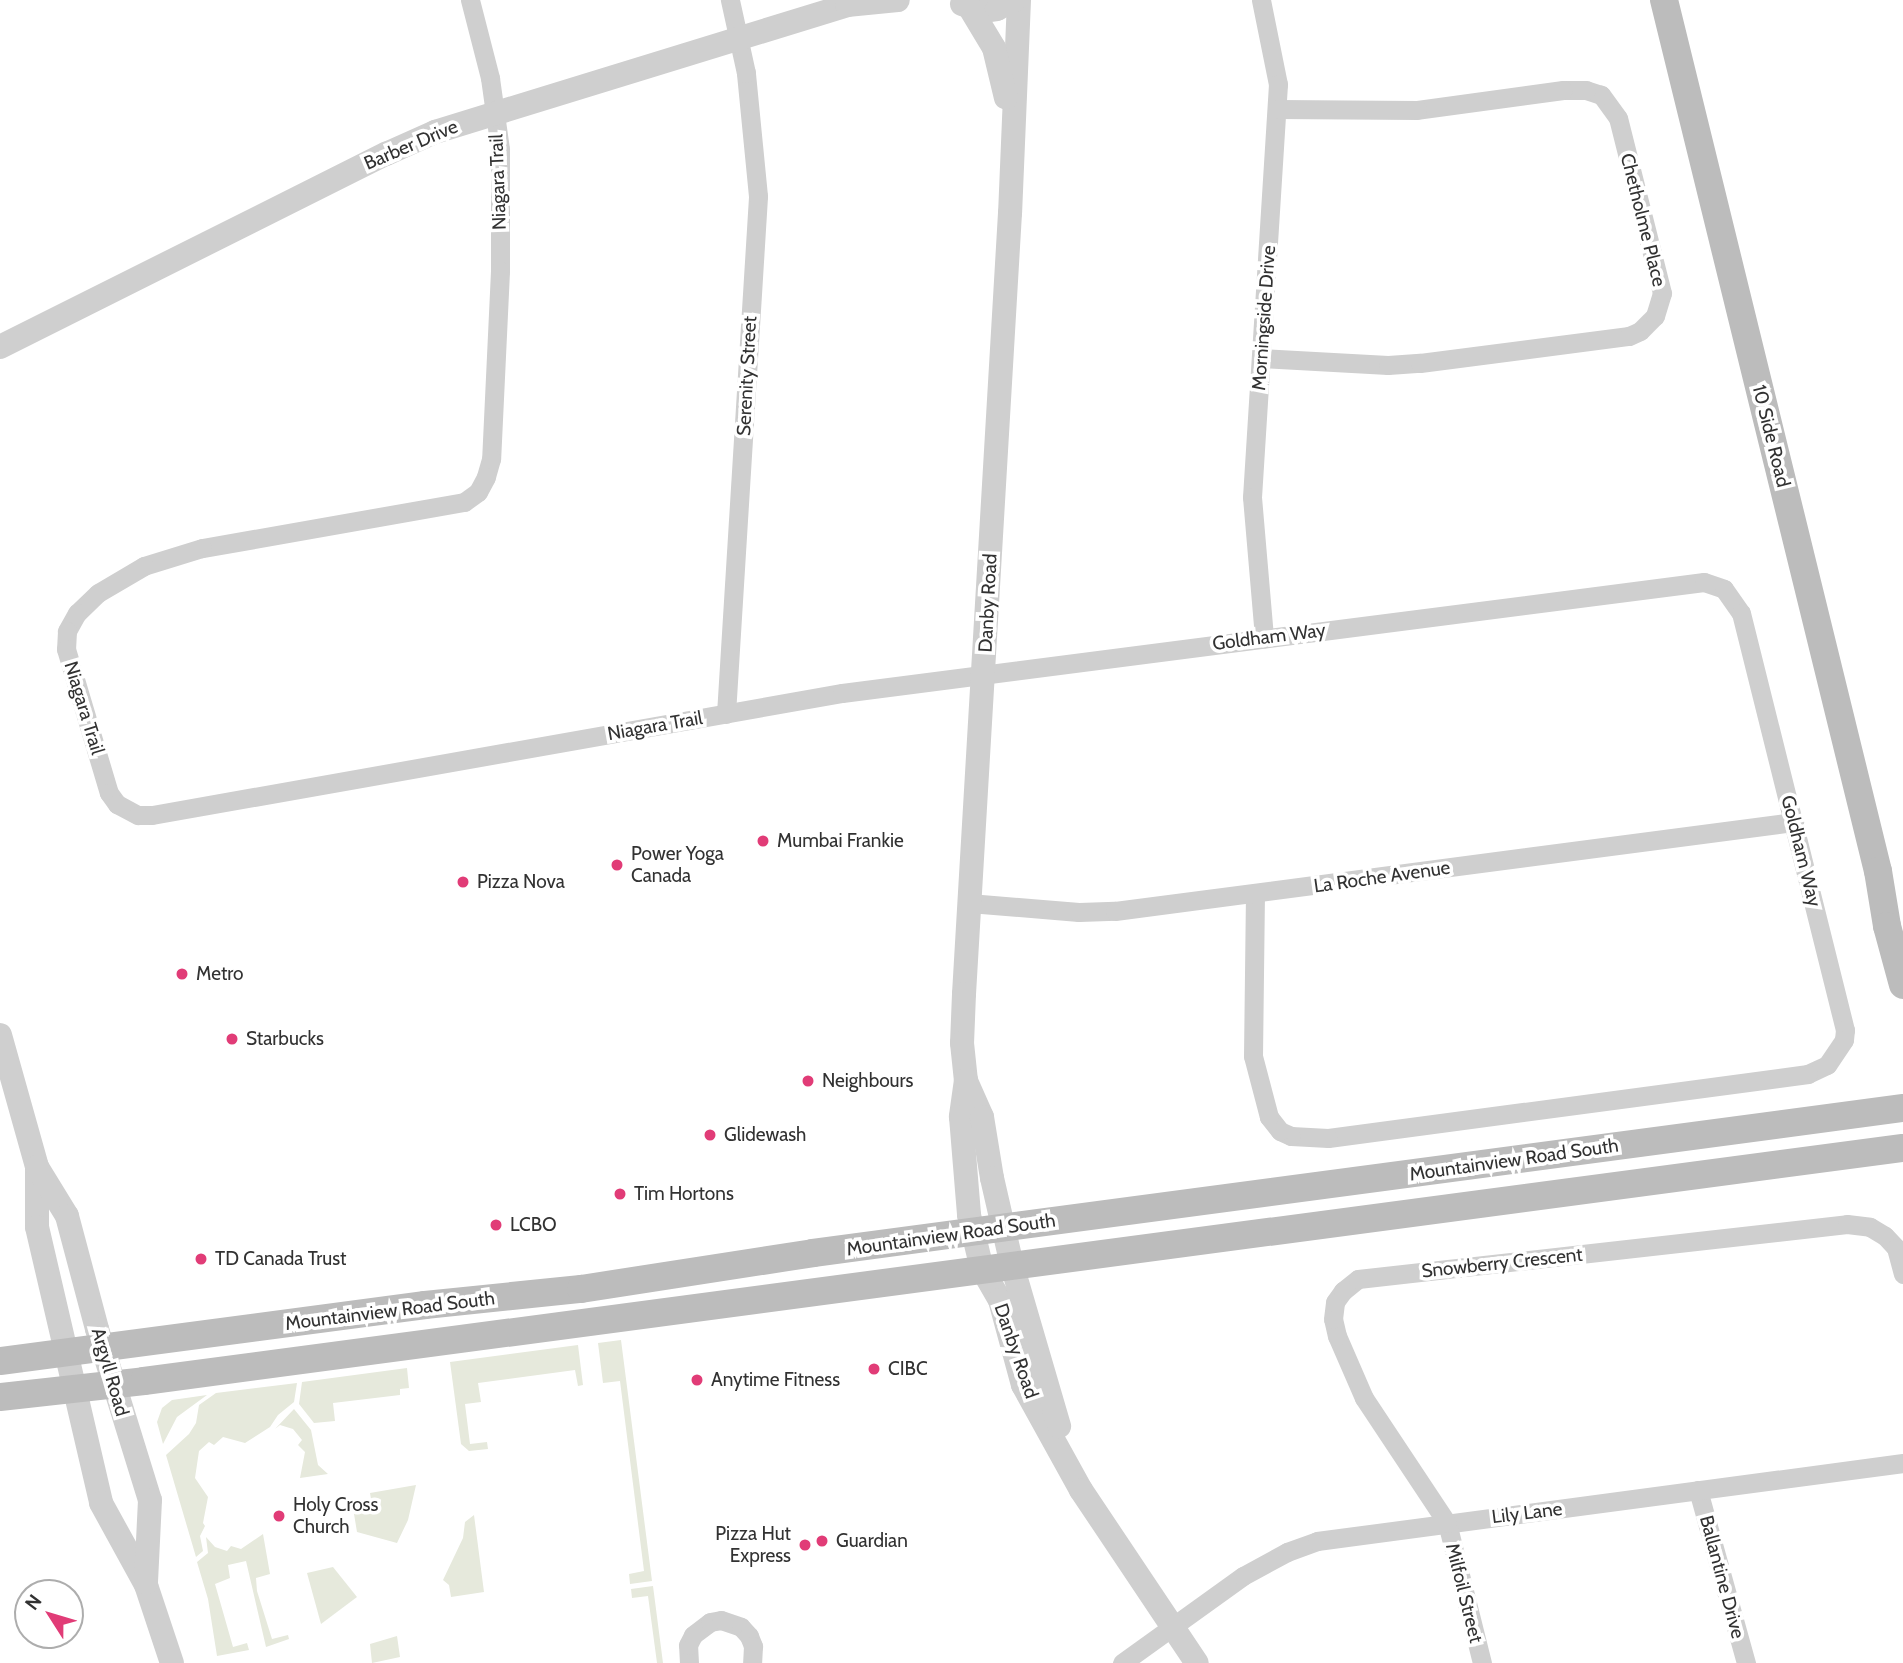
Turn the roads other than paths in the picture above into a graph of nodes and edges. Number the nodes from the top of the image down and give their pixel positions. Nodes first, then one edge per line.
1 (470, 0) edge
2 (730, 0) edge
3 (898, 0) edge
4 (940, 0) edge
5 (1017, 0) edge
6 (1261, 0) edge
7 (1664, 0) edge
8 (852, 3) edge
9 (961, 3) edge
10 (739, 39) junction
11 (1277, 109) junction
12 (495, 113) junction
13 (1013, 126) junction
14 (0, 346) edge
15 (1262, 358) junction
16 (1264, 638) junction
17 (984, 675) junction
18 (726, 713) junction
19 (1794, 822) junction
20 (1878, 872) junction
21 (1255, 894) junction
22 (969, 902) junction
23 (1903, 916) edge
24 (1903, 985) edge
25 (0, 1035) edge
26 (966, 1080) junction
27 (1903, 1108) edge
28 (1903, 1148) edge
29 (37, 1167) junction
30 (1004, 1228) junction
31 (973, 1232) junction
32 (1012, 1265) junction
33 (982, 1269) junction
34 (1903, 1274) edge
35 (103, 1349) junction
36 (66, 1353) junction
37 (0, 1361) edge
38 (113, 1385) junction
39 (76, 1388) junction
40 (0, 1397) edge
41 (1903, 1463) edge
42 (1081, 1490) junction
43 (1698, 1490) junction
44 (1447, 1523) junction
45 (146, 1585) junction
46 (1174, 1625) junction
47 (172, 1663) edge
48 (689, 1663) edge
49 (752, 1663) edge
50 (1122, 1663) edge
51 (1198, 1663) edge
52 (1482, 1663) edge
53 (1746, 1663) edge

1 - 12 street, Niagara Trail
2 - 10 street, Serenity Street
3 - 8 street, Barber Drive
4 - 9 street
5 - 9 street
5 - 13 street, Danby Road
6 - 11 street, Morningside Drive
7 - 20 main road, 10 Side Road
8 - 10 street, Barber Drive
9 - 13 street, Danby Road
10 - 12 street, Barber Drive
10 - 18 street, Serenity Street
11 - 15 street, Morningside Drive
11 - 15 street, Chetholme Place
12 - 14 street, Barber Drive
12 - 18 street, Niagara Trail
13 - 17 street, Danby Road
15 - 16 street, Morningside Drive
16 - 17 street, Goldham Way
16 - 19 street, Goldham Way
17 - 18 street, Niagara Trail
17 - 22 street, Danby Road
19 - 21 street, La Roche Avenue
19 - 21 street, Goldham Way
20 - 23 main road, 10 Side Road
20 - 24 main road, 10 Side Road
21 - 22 street, La Roche Avenue
22 - 26 street, Danby Road
25 - 29 street, Argyll Road
26 - 30 street, Danby Road
26 - 31 street, Danby Road
27 - 30 main road, Mountainview Road South
28 - 32 main road, Mountainview Road South
29 - 35 street, Argyll Road
29 - 36 street, Argyll Road
30 - 31 main road, Mountainview Road South
30 - 32 street, Danby Road
31 - 33 street, Danby Road
31 - 35 main road, Mountainview Road South
32 - 33 main road, Mountainview Road South
32 - 42 street, Danby Road
33 - 38 main road, Mountainview Road South
33 - 42 street, Danby Road
34 - 44 street, Snowberry Crescent
35 - 36 main road, Mountainview Road South
35 - 38 street, Argyll Road
36 - 37 main road, Mountainview Road South
36 - 39 street, Argyll Road
38 - 39 main road, Mountainview Road South
38 - 45 street, Argyll Road
39 - 40 main road, Mountainview Road South
39 - 45 street, Argyll Road
41 - 43 street, Lily Lane
42 - 46 street, Danby Road
43 - 44 street, Lily Lane
43 - 53 street, Ballantine Drive
44 - 46 street, Lily Lane
44 - 52 street, Milfoil Street
45 - 47 street, Argyll Road
46 - 50 street, Lily Lane
46 - 51 street, Danby Road
48 - 49 street

